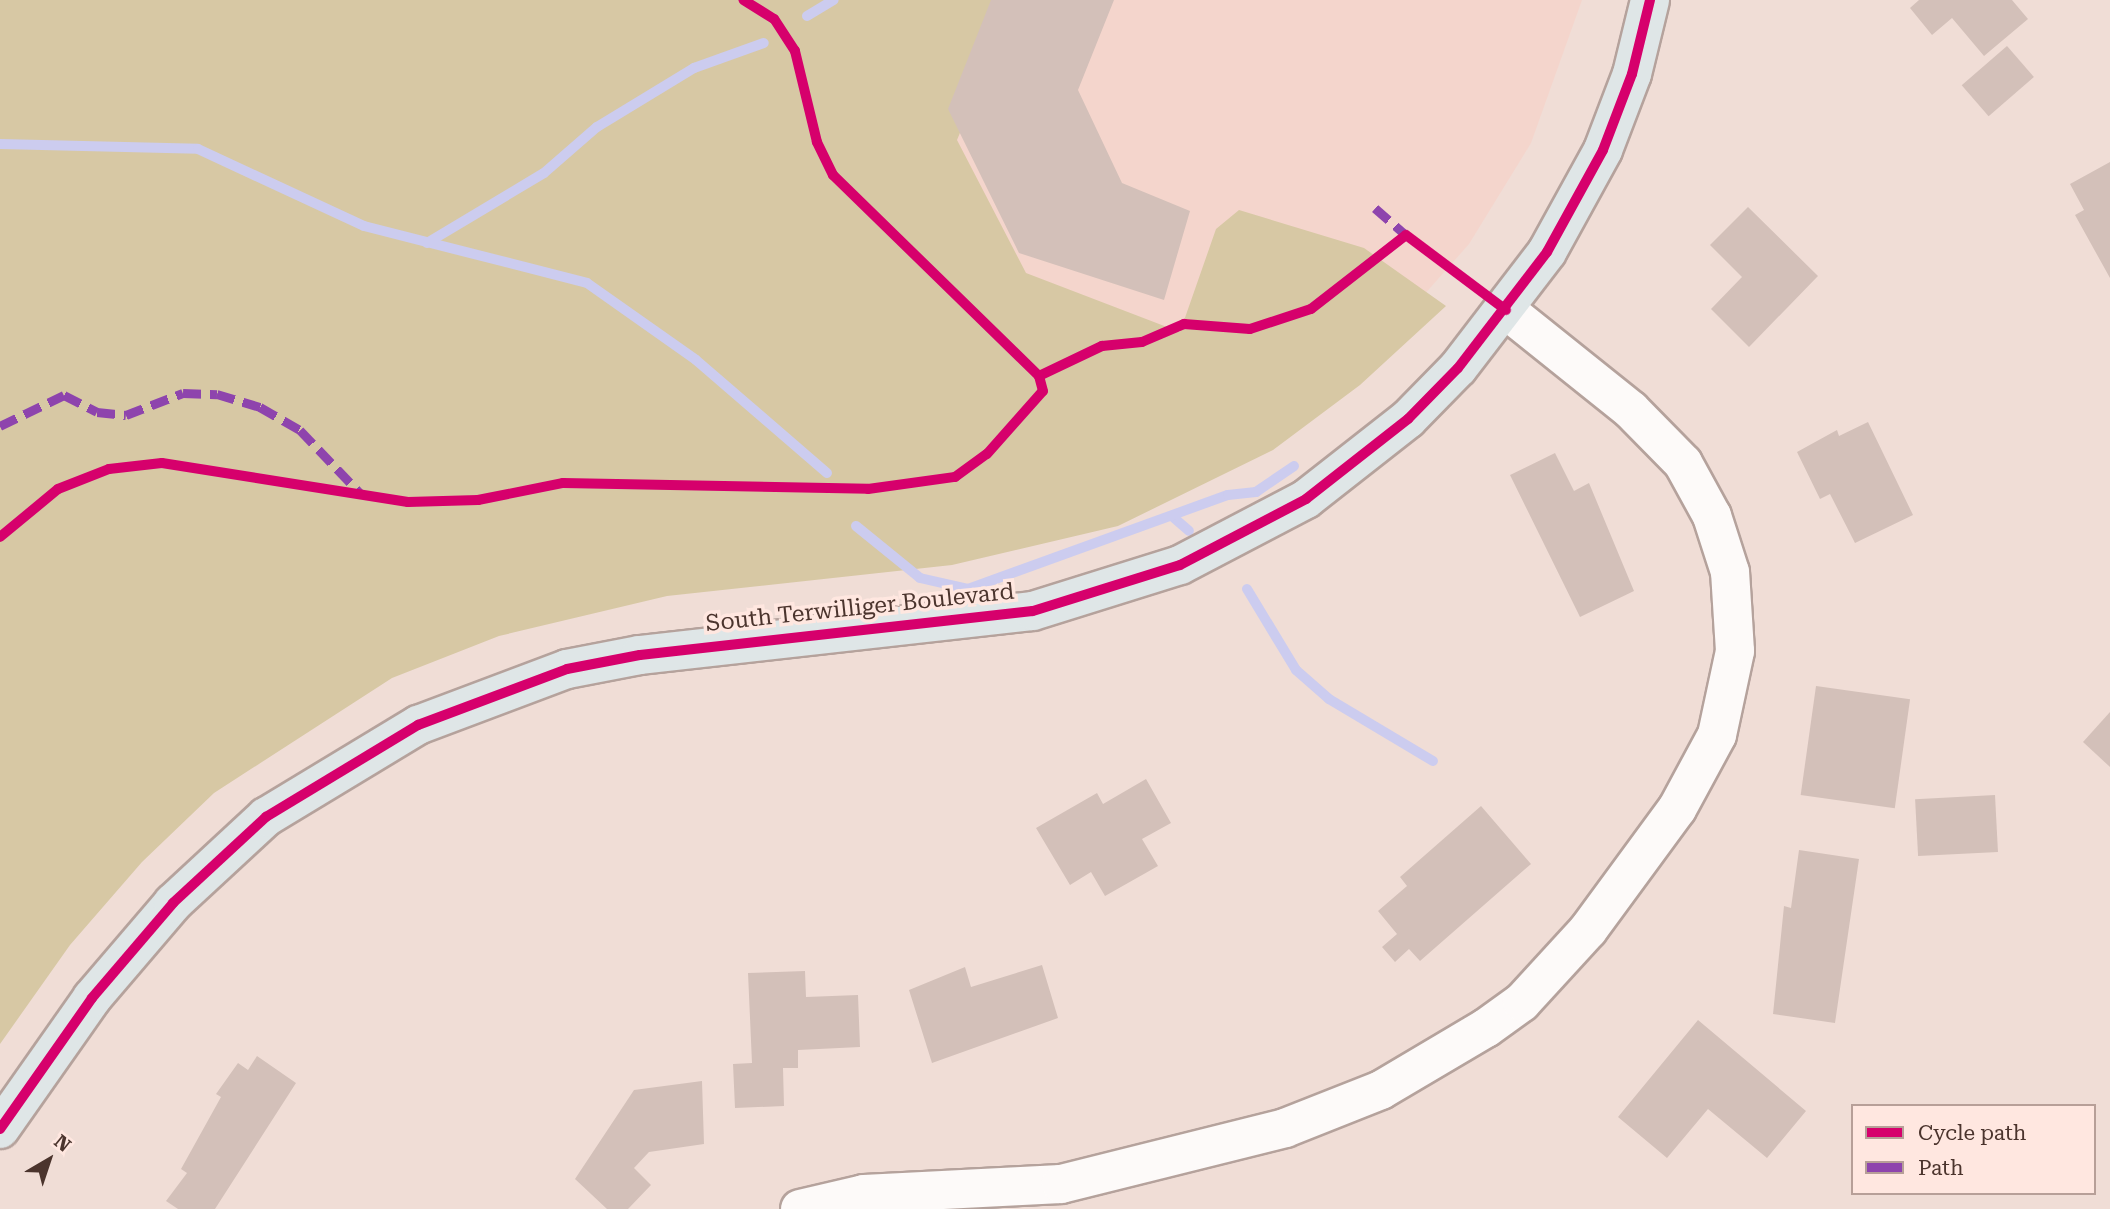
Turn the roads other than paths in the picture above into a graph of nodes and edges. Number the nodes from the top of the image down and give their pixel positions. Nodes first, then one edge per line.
1 (1650, 0) edge
2 (1506, 310) junction
3 (0, 1129) edge
4 (1071, 1196) edge
5 (800, 1209) edge

1 - 2 main road, South Terwilliger Boulevard
2 - 3 main road, South Terwilliger Boulevard
2 - 4 street
4 - 5 street

